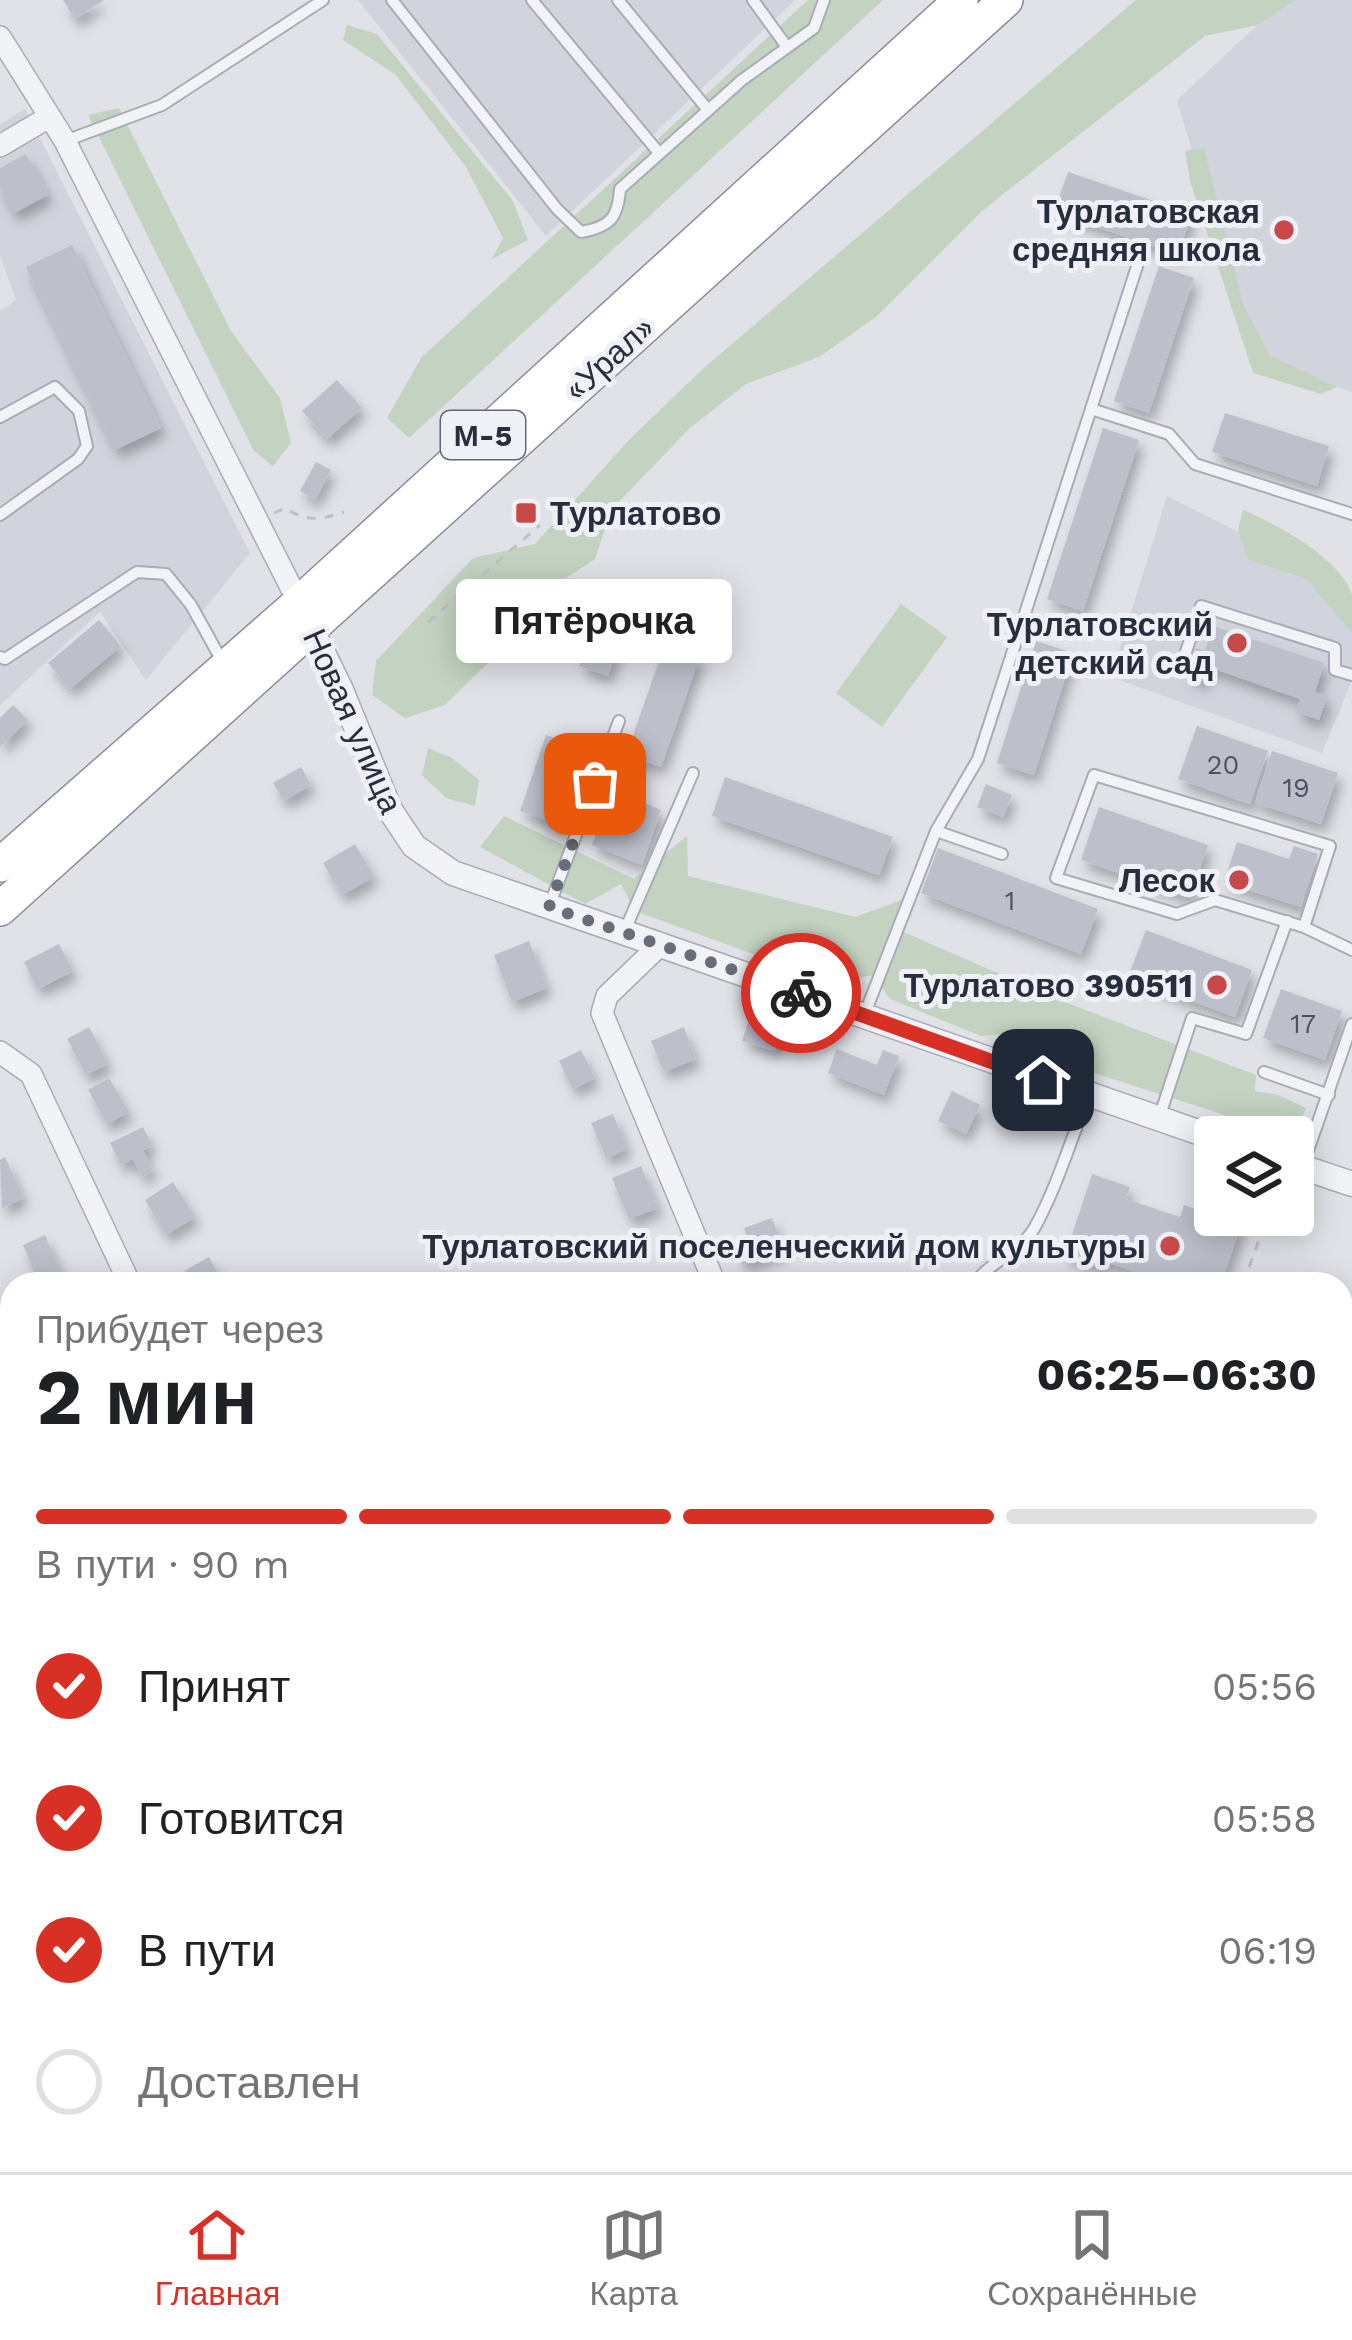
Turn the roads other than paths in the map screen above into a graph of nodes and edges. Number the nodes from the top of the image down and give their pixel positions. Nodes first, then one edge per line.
1 (323, 0) edge
2 (392, 0) edge
3 (532, 0) edge
4 (618, 0) edge
5 (753, 0) edge
6 (824, 0) edge
7 (961, 0) edge
8 (1006, 0) edge
9 (0, 37) edge
10 (788, 47) junction
11 (708, 110) junction
12 (50, 116) junction
13 (65, 141) junction
14 (0, 146) edge
15 (659, 153) junction
16 (1140, 257) dead end
17 (1091, 409) junction
18 (0, 417) edge
19 (1352, 514) edge
20 (0, 515) edge
21 (305, 615) junction
22 (0, 657) edge
23 (1183, 661) dead end
24 (271, 664) junction
25 (226, 668) junction
26 (330, 670) junction
27 (1352, 674) edge
28 (619, 721) dead end
29 (693, 773) dead end
30 (936, 831) junction
31 (1002, 854) dead end
32 (0, 865) edge
33 (549, 907) junction
34 (0, 909) edge
35 (1287, 921) junction
36 (1304, 927) junction
37 (624, 934) junction
38 (660, 945) junction
39 (1352, 950) edge
40 (865, 1014) junction
41 (1352, 1024) edge
42 (0, 1052) edge
43 (1264, 1072) dead end
44 (1088, 1096) junction
45 (1329, 1096) junction
46 (1159, 1118) junction
47 (1194, 1130) edge
48 (1314, 1130) edge
49 (1314, 1171) edge
50 (1352, 1184) edge
51 (124, 1272) edge
52 (710, 1272) edge
53 (982, 1272) edge

1 - 13 lane
2 - 15 lane
3 - 15 lane
4 - 11 lane
5 - 10 lane
6 - 10 lane
7 - 21 highway, «Урал» / М-5
8 - 21 highway, «Урал» / М-5
9 - 12 street
10 - 11 lane
11 - 15 lane
12 - 13 street
12 - 14 street
13 - 21 street
16 - 17 lane
17 - 19 lane
17 - 30 lane
18 - 20 lane
21 - 24 highway, «Урал» / М-5
21 - 25 highway, «Урал» / М-5
21 - 26 street, Новая улица
22 - 25 lane
23 - 27 lane
24 - 26 street
24 - 34 highway, «Урал» / М-5
25 - 32 highway, «Урал» / М-5
26 - 33 street, Новая улица
28 - 33 lane
29 - 37 lane
30 - 31 lane
30 - 40 lane
33 - 37 street, Новая улица
35 - 36 lane
35 - 36 lane
35 - 46 lane
36 - 39 lane
37 - 38 street, Новая улица
38 - 40 street, Новая улица
38 - 52 street
40 - 44 street, Новая улица
41 - 45 lane
42 - 51 street
43 - 45 lane
44 - 46 street, Новая улица
44 - 53 lane
45 - 48 lane
46 - 47 street, Новая улица
49 - 50 street

